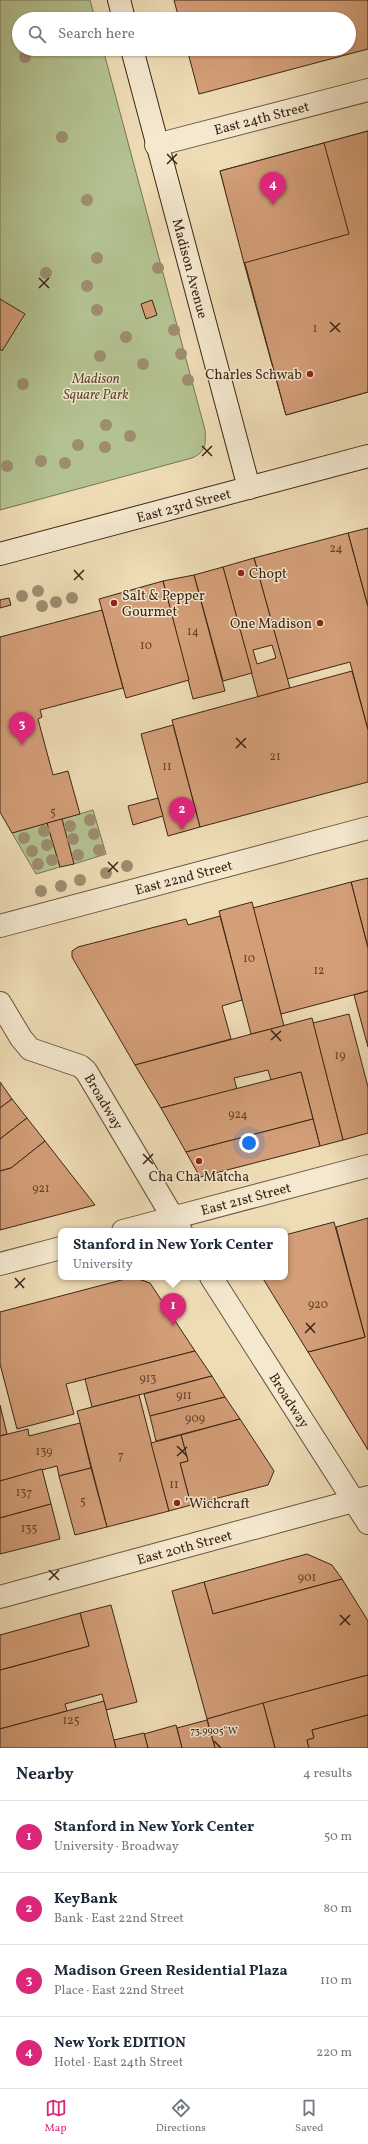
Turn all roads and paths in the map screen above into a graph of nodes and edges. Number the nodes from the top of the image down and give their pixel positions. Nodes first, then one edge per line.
1 (119, 0) edge
2 (122, 12) edge
3 (134, 56) edge
4 (368, 90) edge
5 (156, 145) junction
6 (368, 456) edge
7 (249, 488) junction
8 (0, 554) edge
9 (368, 828) edge
10 (0, 926) edge
11 (0, 1003) edge
12 (368, 1166) edge
13 (177, 1225) edge
14 (150, 1228) edge
15 (58, 1249) edge
16 (0, 1264) edge
17 (213, 1280) edge
18 (361, 1499) edge
19 (368, 1524) edge
20 (0, 1597) edge

1 - 2 street
3 - 5 street, Madison Avenue
4 - 5 street, East 24th Street
5 - 7 street, Madison Avenue
6 - 7 street, East 23rd Street
7 - 8 street, East 23rd Street
9 - 10 street, East 22nd Street
11 - 13 street, Broadway
12 - 13 street, East 21st Street
13 - 14 street, East 21st Street
15 - 16 street
17 - 18 street, Broadway
18 - 19 street, Broadway
18 - 20 street, East 20th Street

